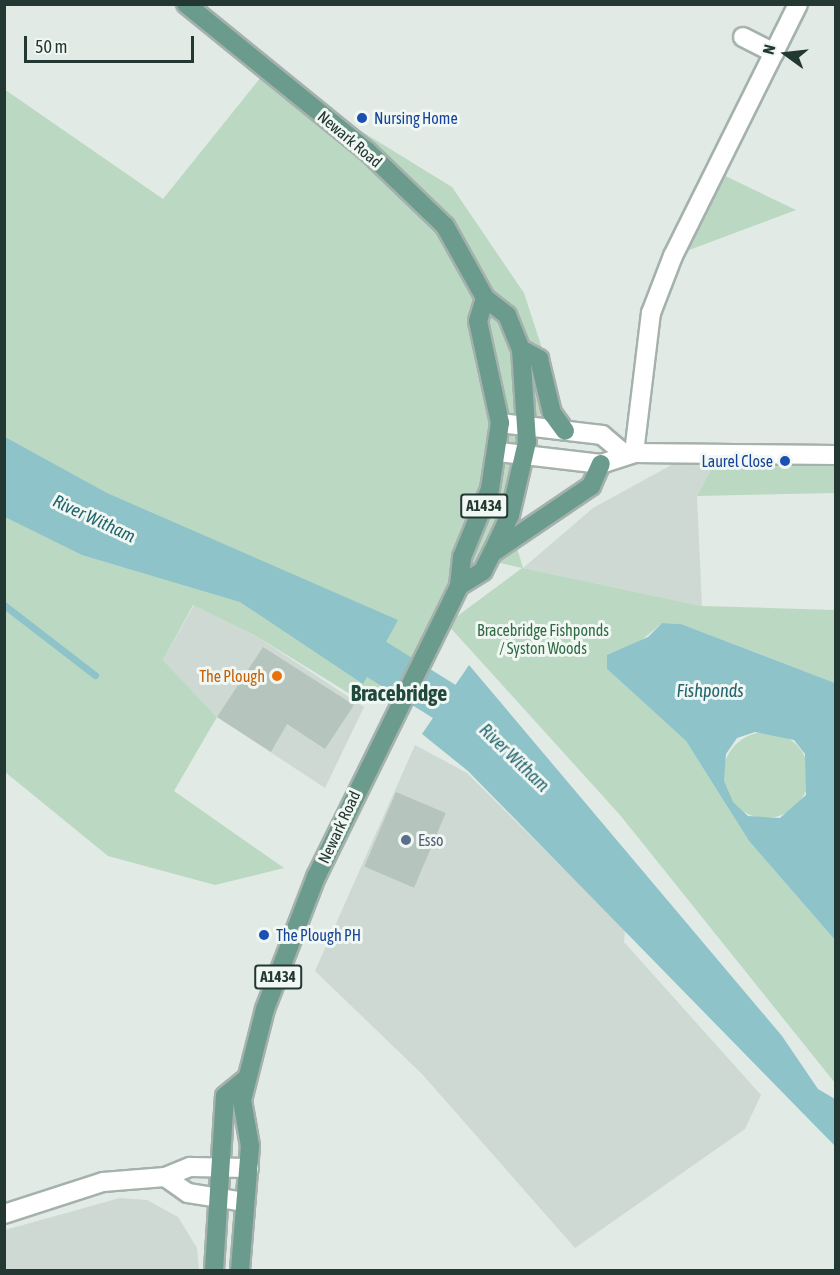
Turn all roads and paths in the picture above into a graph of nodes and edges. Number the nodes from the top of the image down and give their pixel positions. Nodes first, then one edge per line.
1 (186, 4) edge
2 (798, 4) edge
3 (743, 37) dead end
4 (774, 52) junction
5 (485, 298) junction
6 (521, 349) junction
7 (500, 423) junction
8 (527, 427) junction
9 (565, 431) junction
10 (499, 452) junction
11 (630, 453) junction
12 (524, 456) junction
13 (836, 456) edge
14 (601, 464) junction
15 (492, 553) junction
16 (459, 586) junction
17 (246, 1079) junction
18 (218, 1166) junction
19 (249, 1168) junction
20 (165, 1177) junction
21 (216, 1198) junction
22 (245, 1202) junction
23 (4, 1214) edge
24 (214, 1270) edge
25 (240, 1270) edge

1 - 5 main road, Newark Road / A1434
2 - 4 street
3 - 4 street
4 - 11 street
5 - 6 main road, Newark Road / A1434
5 - 7 main road, Newark Road / A1434
6 - 8 main road, Newark Road / A1434
6 - 9 main road
7 - 8 street
7 - 10 main road, Newark Road / A1434
8 - 9 street
8 - 12 main road, Newark Road / A1434
9 - 11 street
10 - 12 street
10 - 16 main road, Newark Road / A1434
11 - 13 street
11 - 14 street
12 - 14 street
12 - 15 main road, Newark Road / A1434
14 - 15 main road
15 - 16 main road, Newark Road / A1434
16 - 17 main road, Newark Road / A1434
17 - 18 main road
17 - 19 main road, Newark Road
18 - 19 street
18 - 20 street
18 - 21 main road
19 - 22 main road, Newark Road
20 - 21 street
20 - 23 street
21 - 22 street
21 - 24 main road
22 - 25 main road, Newark Road

